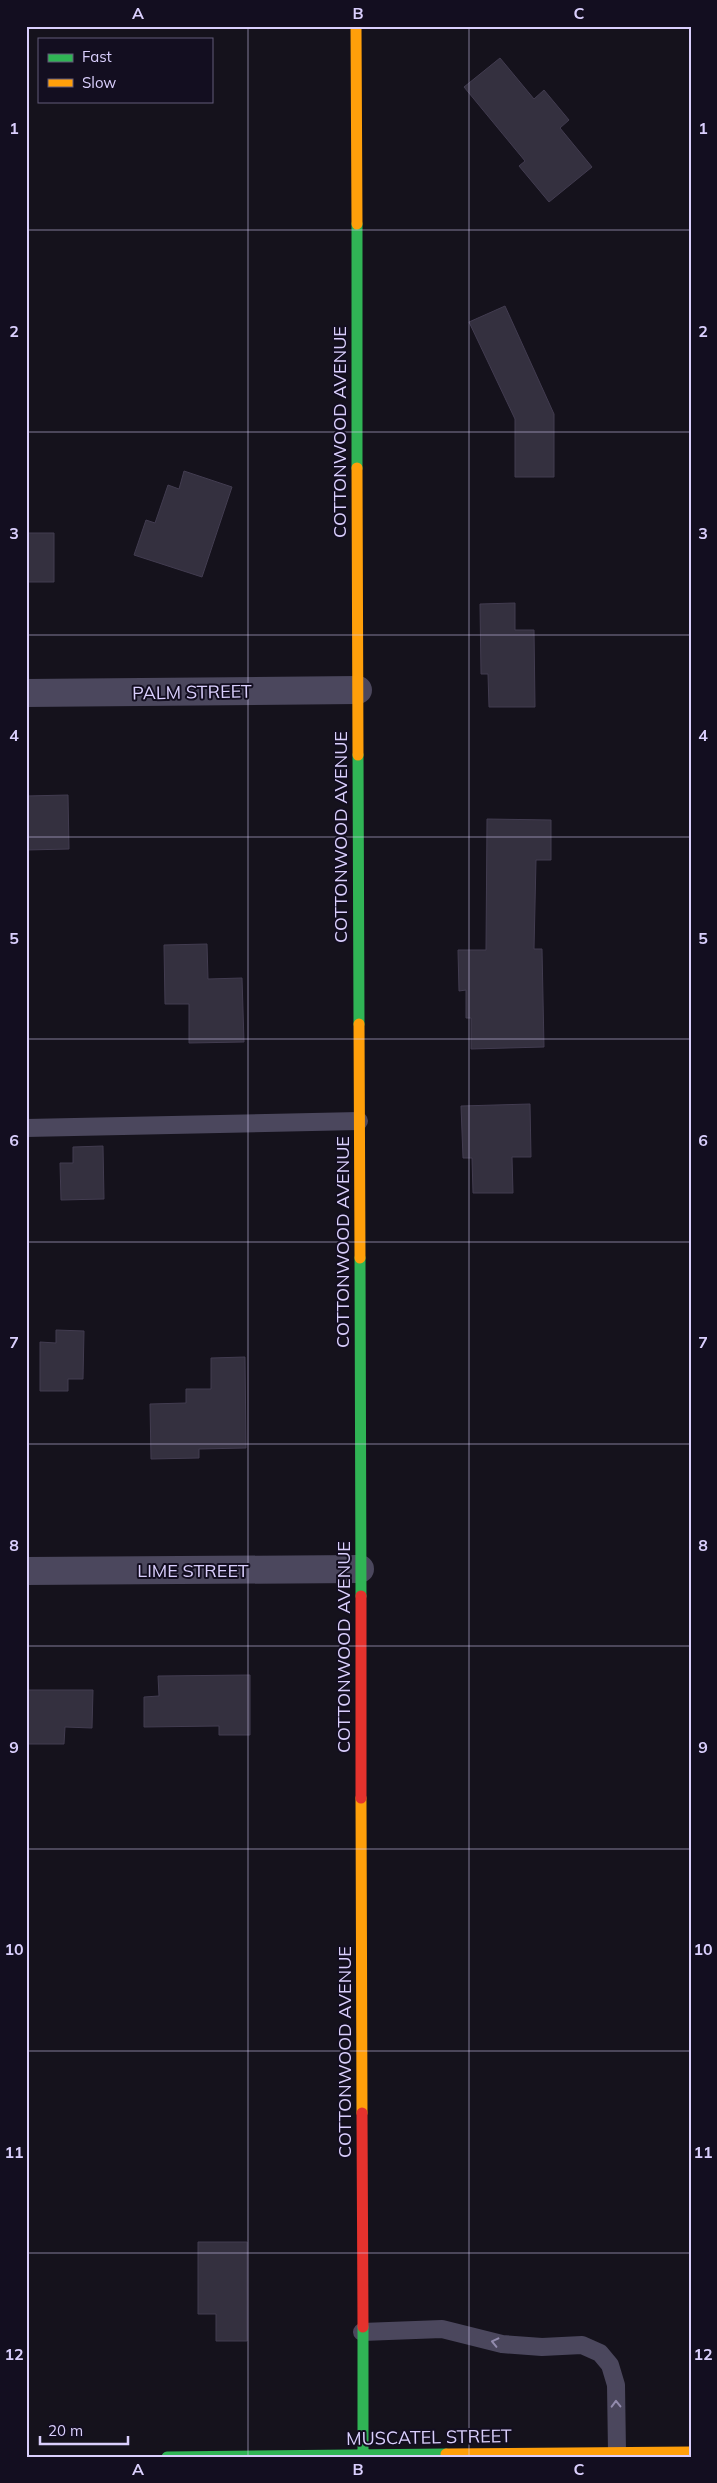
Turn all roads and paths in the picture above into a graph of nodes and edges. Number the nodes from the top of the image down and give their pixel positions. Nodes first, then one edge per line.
1 (356, 26) edge
2 (358, 690) junction
3 (26, 693) edge
4 (359, 1121) junction
5 (26, 1128) edge
6 (360, 1568) junction
7 (26, 1571) edge
8 (362, 2332) junction
9 (617, 2452) junction
10 (691, 2452) edge
11 (363, 2456) edge
12 (167, 2457) edge

1 - 2 street, COTTONWOOD AVENUE
2 - 3 street, PALM STREET
2 - 4 street, COTTONWOOD AVENUE
4 - 5 lane
4 - 6 street, COTTONWOOD AVENUE
6 - 7 street, LIME STREET
6 - 8 street, COTTONWOOD AVENUE
9 -> 8 lane
8 - 11 street, COTTONWOOD AVENUE
9 - 10 street, MUSCATEL STREET
9 - 11 street, MUSCATEL STREET
11 - 12 street, MUSCATEL STREET

